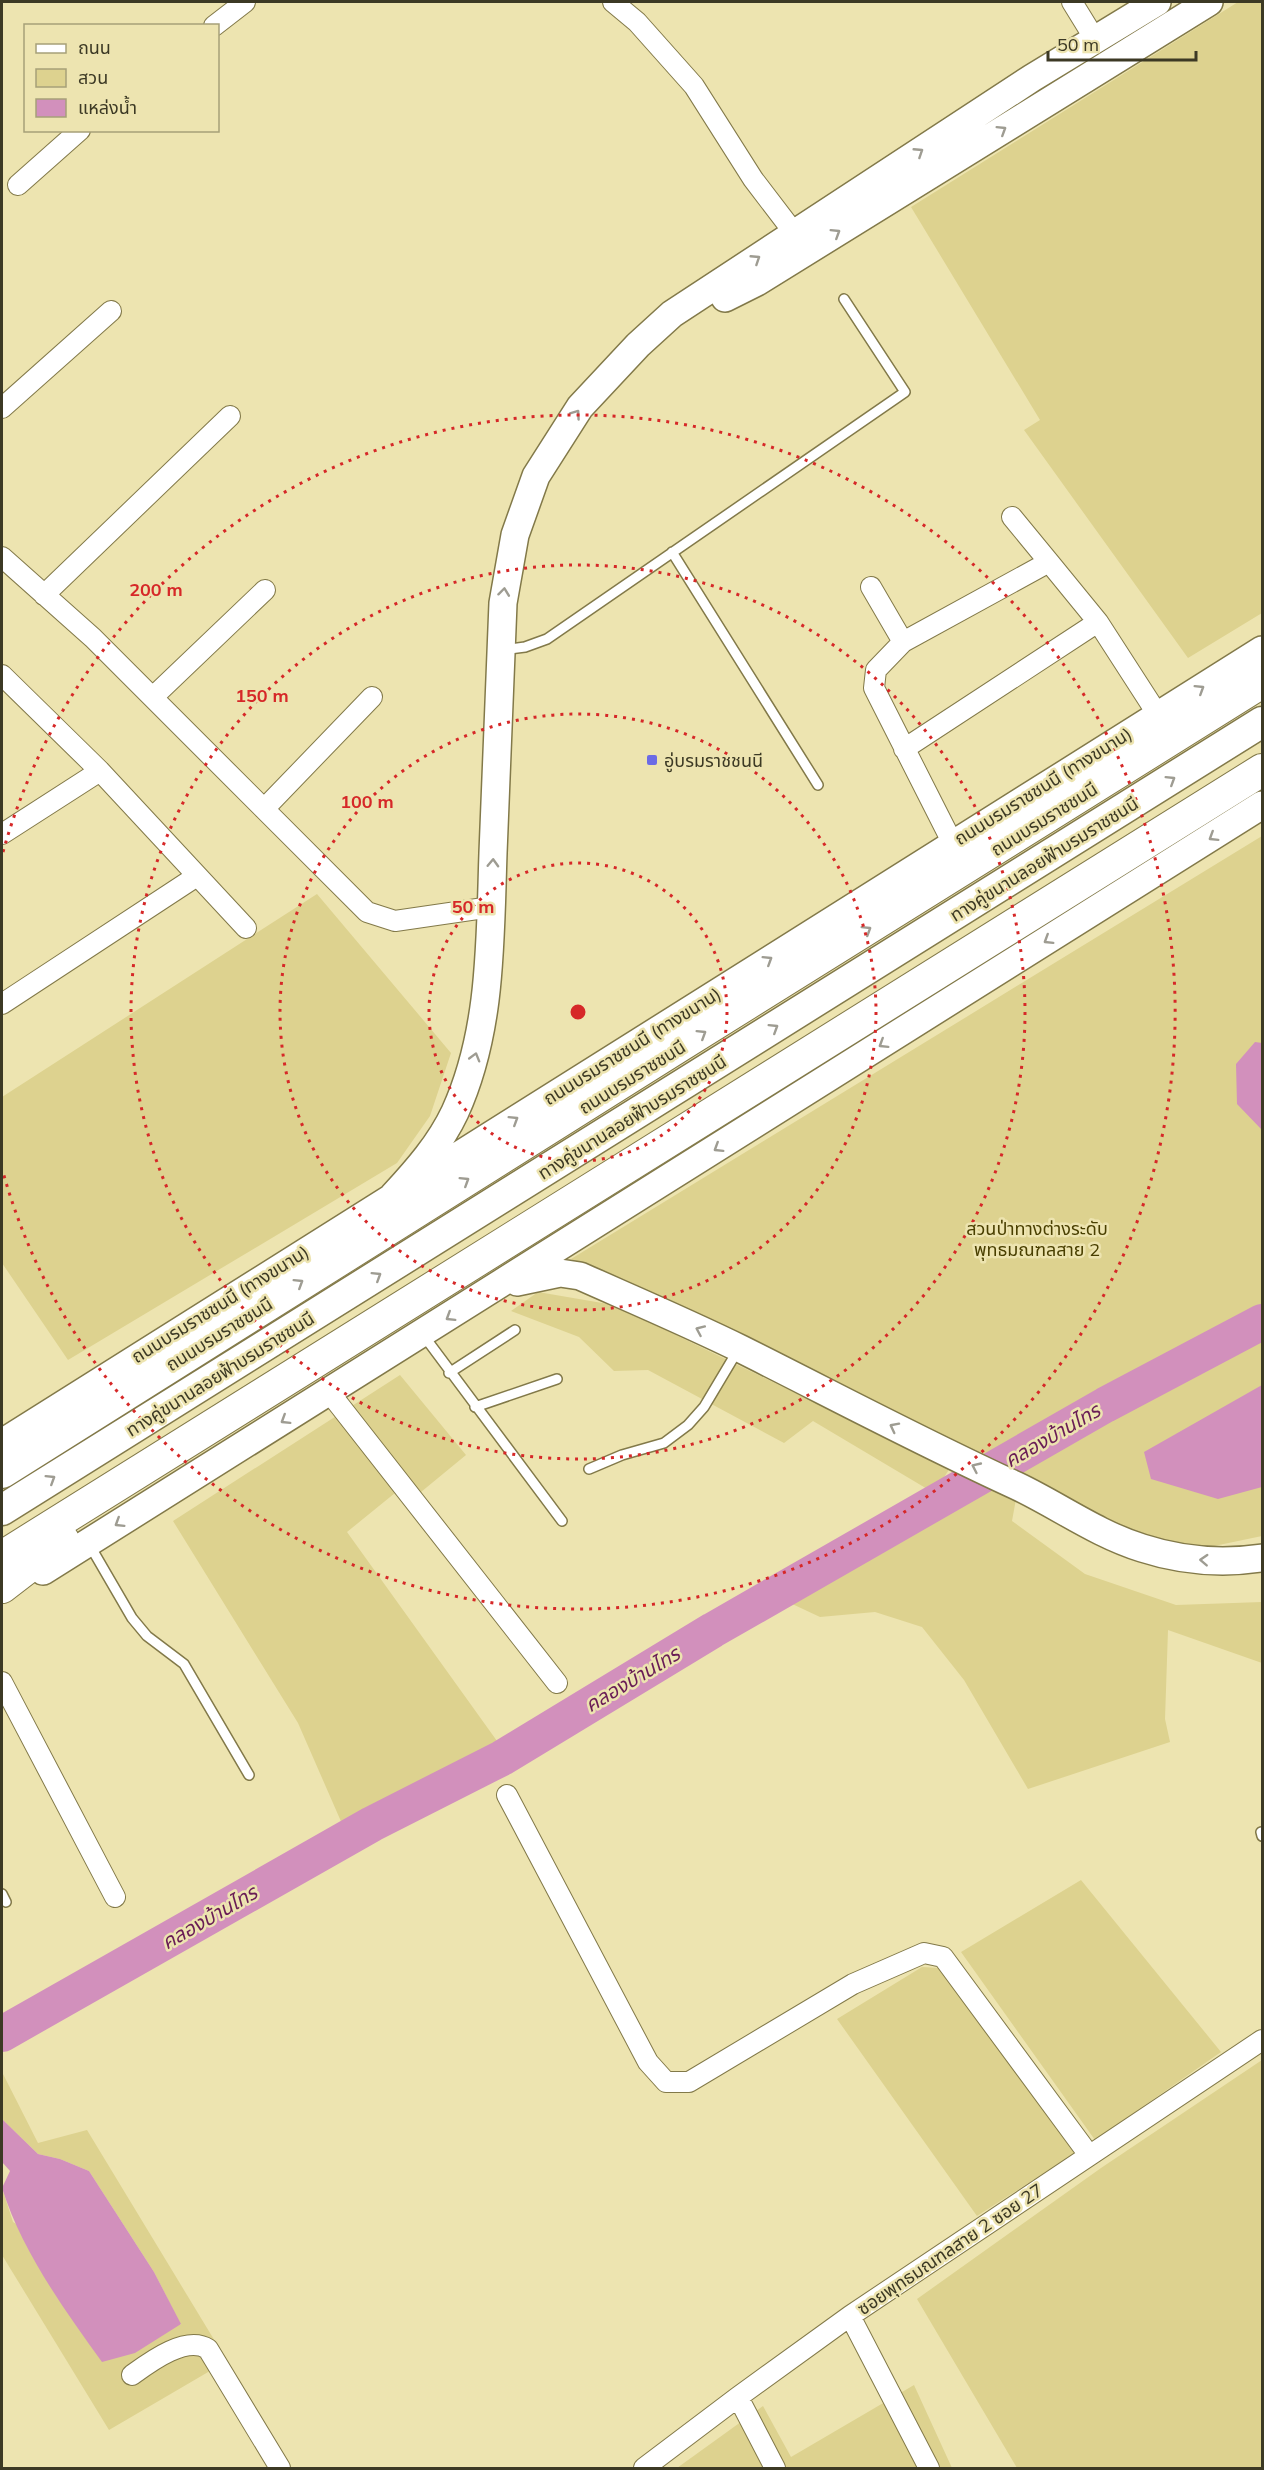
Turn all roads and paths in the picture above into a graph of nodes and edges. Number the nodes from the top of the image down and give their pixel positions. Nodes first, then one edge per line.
1 (245, 2) edge
2 (613, 2) edge
3 (1072, 2) edge
4 (1157, 2) edge
5 (1209, 2) edge
6 (217, 24) edge
7 (1096, 41) junction
8 (78, 132) edge
9 (18, 185) dead end
10 (795, 234) junction
11 (844, 299) dead end
12 (111, 311) dead end
13 (672, 314) junction
14 (2, 408) edge
15 (230, 416) dead end
16 (1012, 517) dead end
17 (672, 552) junction
18 (2, 557) edge
19 (1049, 562) junction
20 (871, 587) dead end
21 (265, 590) dead end
22 (44, 595) junction
23 (1098, 622) junction
24 (903, 642) junction
25 (1263, 650) edge
26 (501, 651) junction
27 (2, 675) edge
28 (1263, 682) edge
29 (153, 697) junction
30 (372, 697) dead end
31 (1158, 715) junction
32 (1263, 722) edge
33 (904, 749) junction
34 (1263, 752) edge
35 (1263, 770) edge
36 (100, 771) junction
37 (818, 784) dead end
38 (1263, 805) edge
39 (264, 808) junction
40 (2, 834) edge
41 (952, 842) junction
42 (197, 876) junction
43 (491, 906) junction
44 (246, 928) dead end
45 (2, 1004) edge
46 (393, 1196) junction
47 (500, 1286) junction
48 (514, 1330) dead end
49 (422, 1334) junction
50 (739, 1348) junction
51 (449, 1373) junction
52 (557, 1378) dead end
53 (146, 1380) junction
54 (329, 1392) junction
55 (475, 1407) junction
56 (203, 1431) junction
57 (5, 1443) edge
58 (589, 1469) dead end
59 (2, 1472) edge
60 (2, 1510) edge
61 (562, 1521) dead end
62 (2, 1540) edge
63 (88, 1542) junction
64 (2, 1557) edge
65 (1263, 1558) edge
66 (2, 1587) edge
67 (2, 1598) edge
68 (2, 1682) edge
69 (557, 1683) dead end
70 (249, 1775) dead end
71 (507, 1795) dead end
72 (115, 1897) dead end
73 (1263, 2040) edge
74 (1089, 2156) junction
75 (850, 2316) junction
76 (132, 2375) dead end
77 (738, 2397) junction
78 (280, 2469) edge
79 (644, 2469) edge
80 (775, 2469) edge
81 (929, 2469) edge

1 - 6 street
2 - 10 street
3 - 7 street
4 - 7 main road
13 -> 5 main road
10 -> 7 main road
8 - 9 street
13 -> 10 main road
11 - 17 lane
12 - 14 street
26 -> 13 main road
15 - 22 street
16 - 19 street
17 - 26 lane
17 - 37 lane
18 - 22 street
19 - 23 street
19 - 24 street
20 - 24 street
21 - 29 street
22 - 29 street
23 - 31 street
23 - 33 street
24 - 33 street
31 -> 25 main road, ถนนบรมราชชนนี (ทางขนาน)
43 -> 26 main road
27 - 36 street
53 -> 28 highway, ถนนบรมราชชนนี
29 - 39 street
30 - 39 street
31 - 41 main road, ถนนบรมราชชนนี (ทางขนาน)
60 -> 32 main road, ทางคู่ขนานลอยฟ้าบรมราชชนนี
33 - 41 street
34 - 62 main road, ทางคู่ขนานลอยฟ้าบรมราชชนนี
35 - 56 highway
36 - 40 street
36 - 42 street
38 -> 47 main road
39 - 43 street
46 -> 41 main road, ถนนบรมราชชนนี (ทางขนาน)
42 - 44 street
42 - 45 street
46 -> 43 main road
46 - 57 main road, ถนนบรมราชชนนี (ทางขนาน)
47 -> 49 main road
50 -> 47 main road
48 - 51 lane
49 - 51 lane
49 - 54 main road
50 - 58 lane
65 -> 50 main road
51 - 55 lane
52 - 55 lane
53 - 57 highway
53 - 59 highway, ถนนบรมราชชนนี
54 -> 63 main road
54 - 69 street
55 - 61 lane
56 - 64 highway
56 - 66 highway
63 - 67 main road
63 - 70 lane
68 - 72 street
71 - 74 street
73 - 74 street, ซอยพุทธมณฑลสาย 2 ซอย 27
74 - 75 street, ซอยพุทธมณฑลสาย 2 ซอย 27
75 - 77 street, ซอยพุทธมณฑลสาย 2 ซอย 27
75 - 81 street
76 - 78 street
77 - 79 street, ซอยพุทธมณฑลสาย 2 ซอย 27
77 - 80 street

